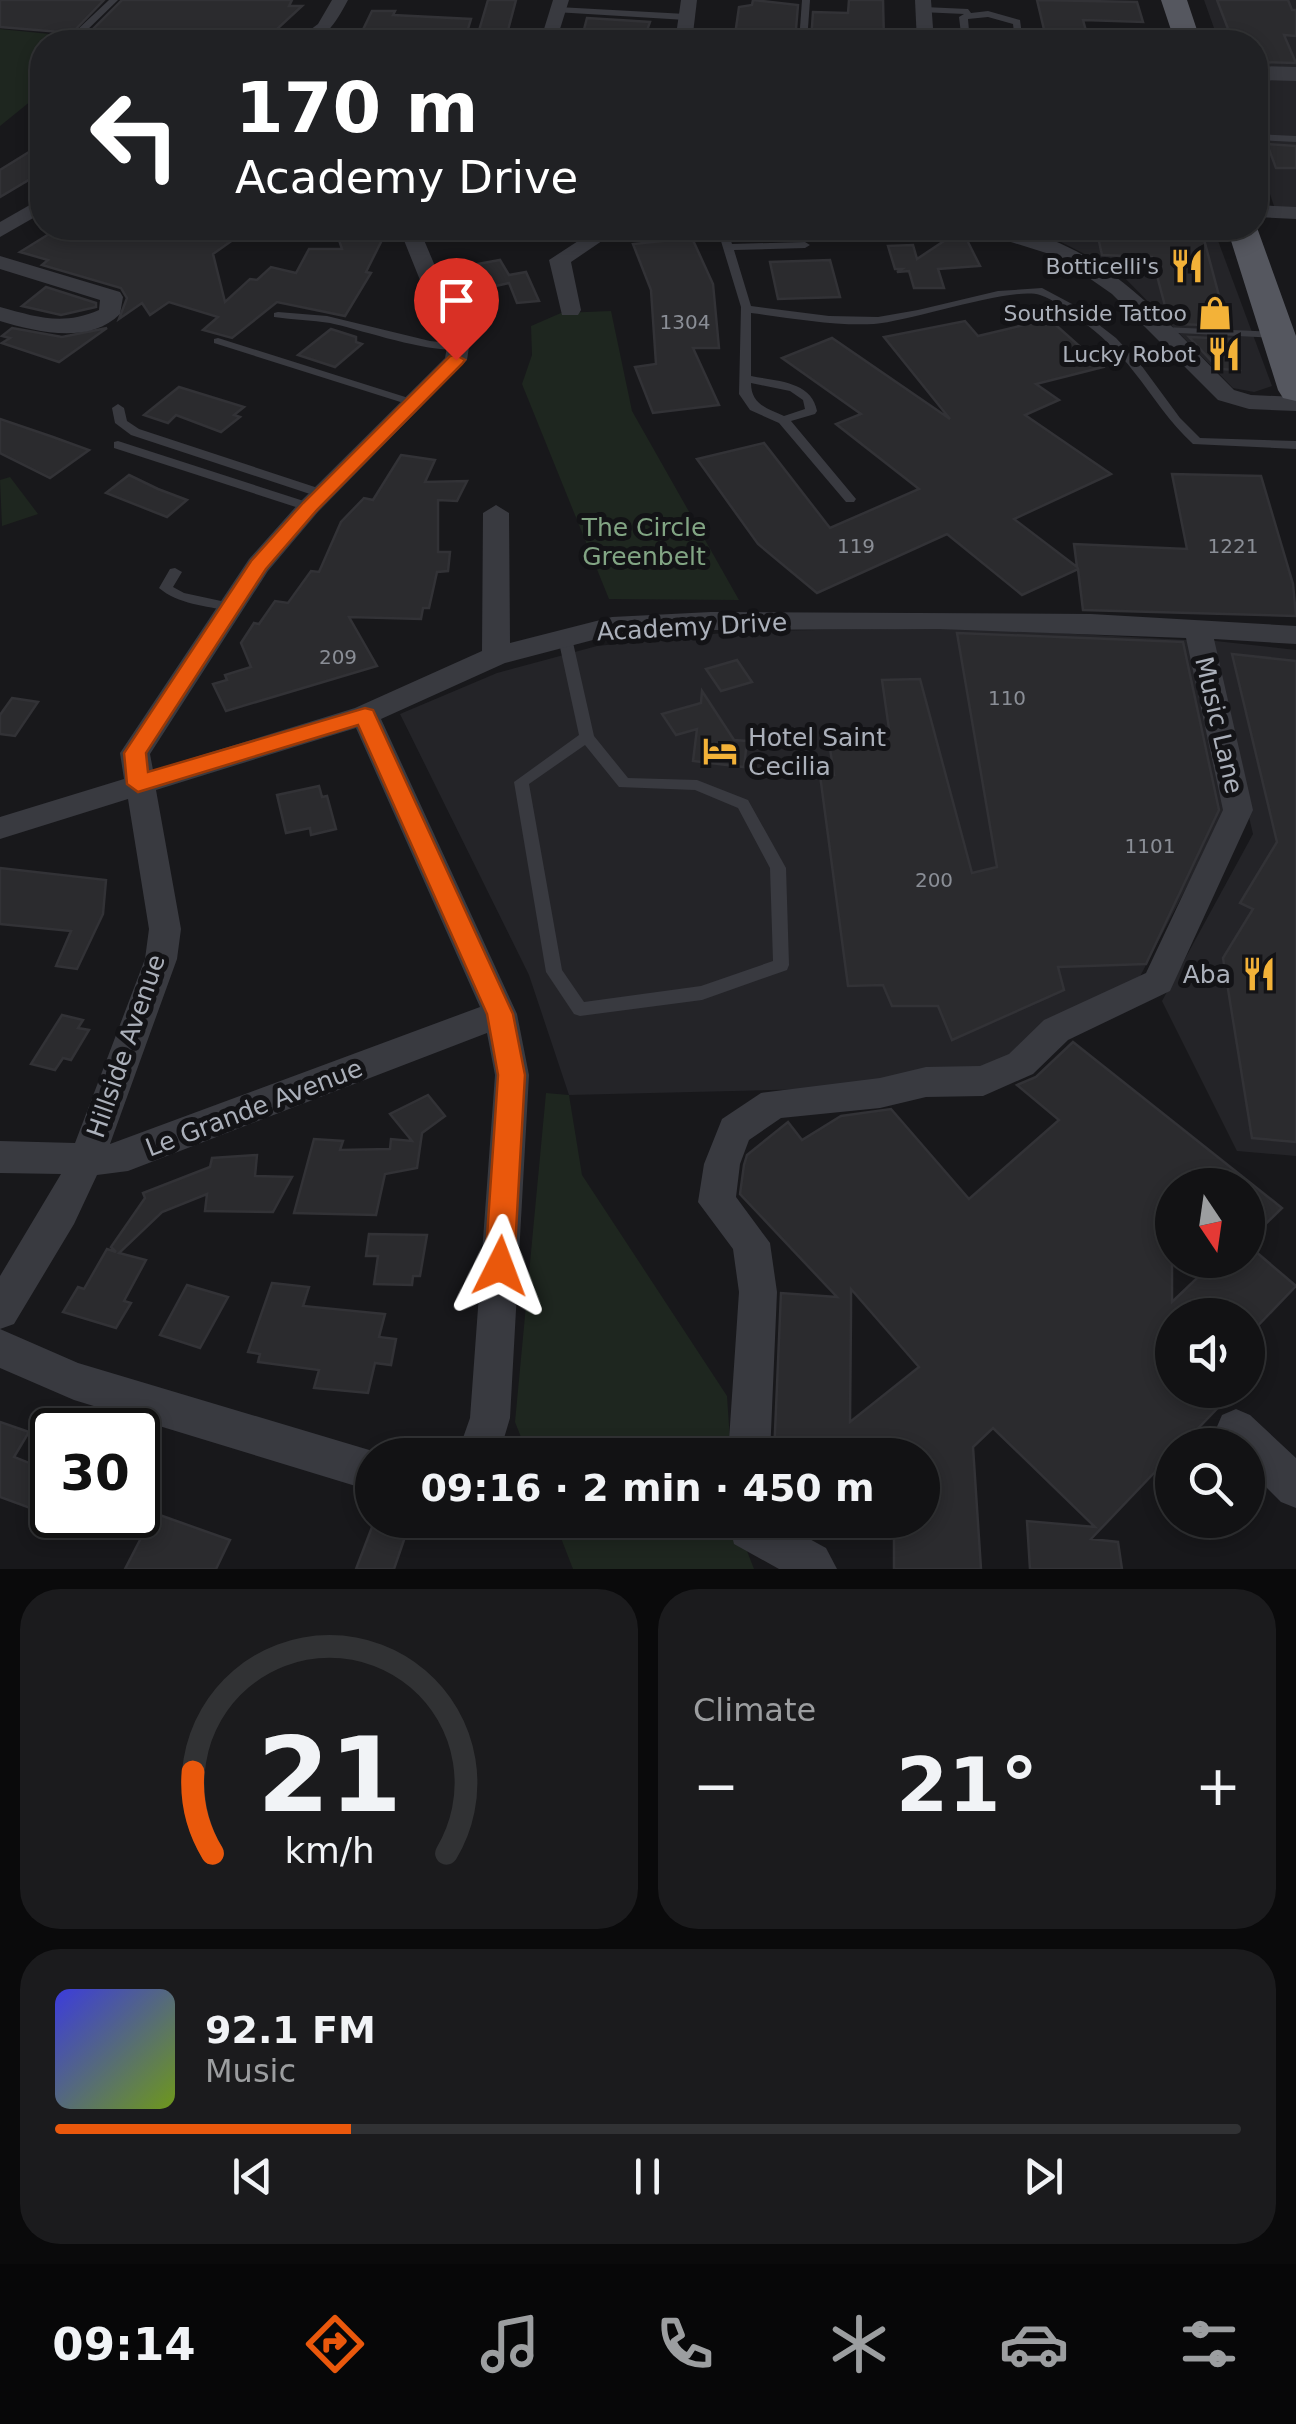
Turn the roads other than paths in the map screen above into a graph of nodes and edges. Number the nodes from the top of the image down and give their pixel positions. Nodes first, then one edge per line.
1 (114, 0) edge
2 (340, 0) edge
3 (806, 0) edge
4 (964, 0) edge
5 (1174, 0) edge
6 (560, 5) edge
7 (923, 5) edge
8 (688, 8) edge
9 (970, 13) junction
10 (83, 30) edge
11 (323, 30) edge
12 (552, 30) edge
13 (804, 30) edge
14 (925, 30) edge
15 (964, 30) edge
16 (1018, 30) edge
17 (1184, 30) edge
18 (1268, 73) edge
19 (1296, 74) edge
20 (1268, 137) edge
21 (1296, 138) edge
22 (30, 211) edge
23 (1268, 212) edge
24 (1296, 213) edge
25 (0, 230) edge
26 (414, 240) edge
27 (592, 240) edge
28 (725, 240) edge
29 (1024, 240) edge
30 (1247, 240) edge
31 (805, 245) dead end
32 (727, 247) junction
33 (0, 262) edge
34 (746, 309) junction
35 (570, 310) dead end
36 (0, 314) edge
37 (278, 314) dead end
38 (1163, 330) junction
39 (218, 342) dead end
40 (1285, 343) edge
41 (458, 347) junction
42 (746, 378) junction
43 (1296, 390) edge
44 (414, 402) junction
45 (1296, 404) edge
46 (118, 408) dead end
47 (783, 420) junction
48 (118, 445) dead end
49 (1296, 445) edge
50 (850, 499) dead end
51 (316, 500) junction
52 (496, 513) dead end
53 (175, 572) dead end
54 (230, 606) junction
55 (1198, 630) junction
56 (1296, 635) edge
57 (565, 638) junction
58 (496, 656) junction
59 (365, 715) junction
60 (587, 737) junction
61 (138, 784) junction
62 (0, 828) edge
63 (500, 1014) junction
64 (0, 1157) edge
65 (86, 1161) junction
66 (0, 1312) edge
67 (0, 1348) edge
68 (484, 1438) edge
69 (750, 1438) edge
70 (1265, 1457) edge
71 (355, 1465) edge
72 (1296, 1487) edge
73 (767, 1538) edge
74 (815, 1569) edge

1 - 10 lane
2 - 11 street
3 - 13 lane
4 - 9 lane
5 - 17 main road
6 - 8 lane
6 - 12 street
7 - 9 lane
7 - 14 street
9 - 15 lane
9 - 16 lane
18 - 19 street
20 - 21 lane
22 - 25 street
23 - 24 street
26 - 41 street
27 - 35 street
28 - 32 lane
29 - 38 street
30 - 40 main road
31 - 32 lane
32 - 34 lane
33 - 36 street
34 - 42 lane
34 - 49 lane
37 - 41 lane
38 - 40 lane
38 - 45 street
39 - 44 lane
40 - 43 main road
41 - 44 street, Hillside Avenue
42 - 47 lane
42 - 47 lane
44 - 51 street, Hillside Avenue
46 - 51 lane
47 - 50 lane
48 - 51 lane
51 - 54 street, Hillside Avenue
52 - 58 street
53 - 54 lane
54 - 61 street, Hillside Avenue
55 - 56 street, Academy Drive
55 - 57 street, Academy Drive
55 - 69 street, Music Lane
57 - 58 street, Academy Drive
57 - 60 lane
58 - 59 street, Academy Drive
59 - 61 street, Academy Drive
59 - 63 street
60 - 60 lane
61 - 62 street, Academy Drive
61 - 65 street, Hillside Avenue
63 - 65 street, Le Grande Avenue
63 - 68 street
64 - 65 street, Le Grande Avenue
65 - 66 street, Hillside Avenue
67 - 71 street
70 - 72 street
73 - 74 street

